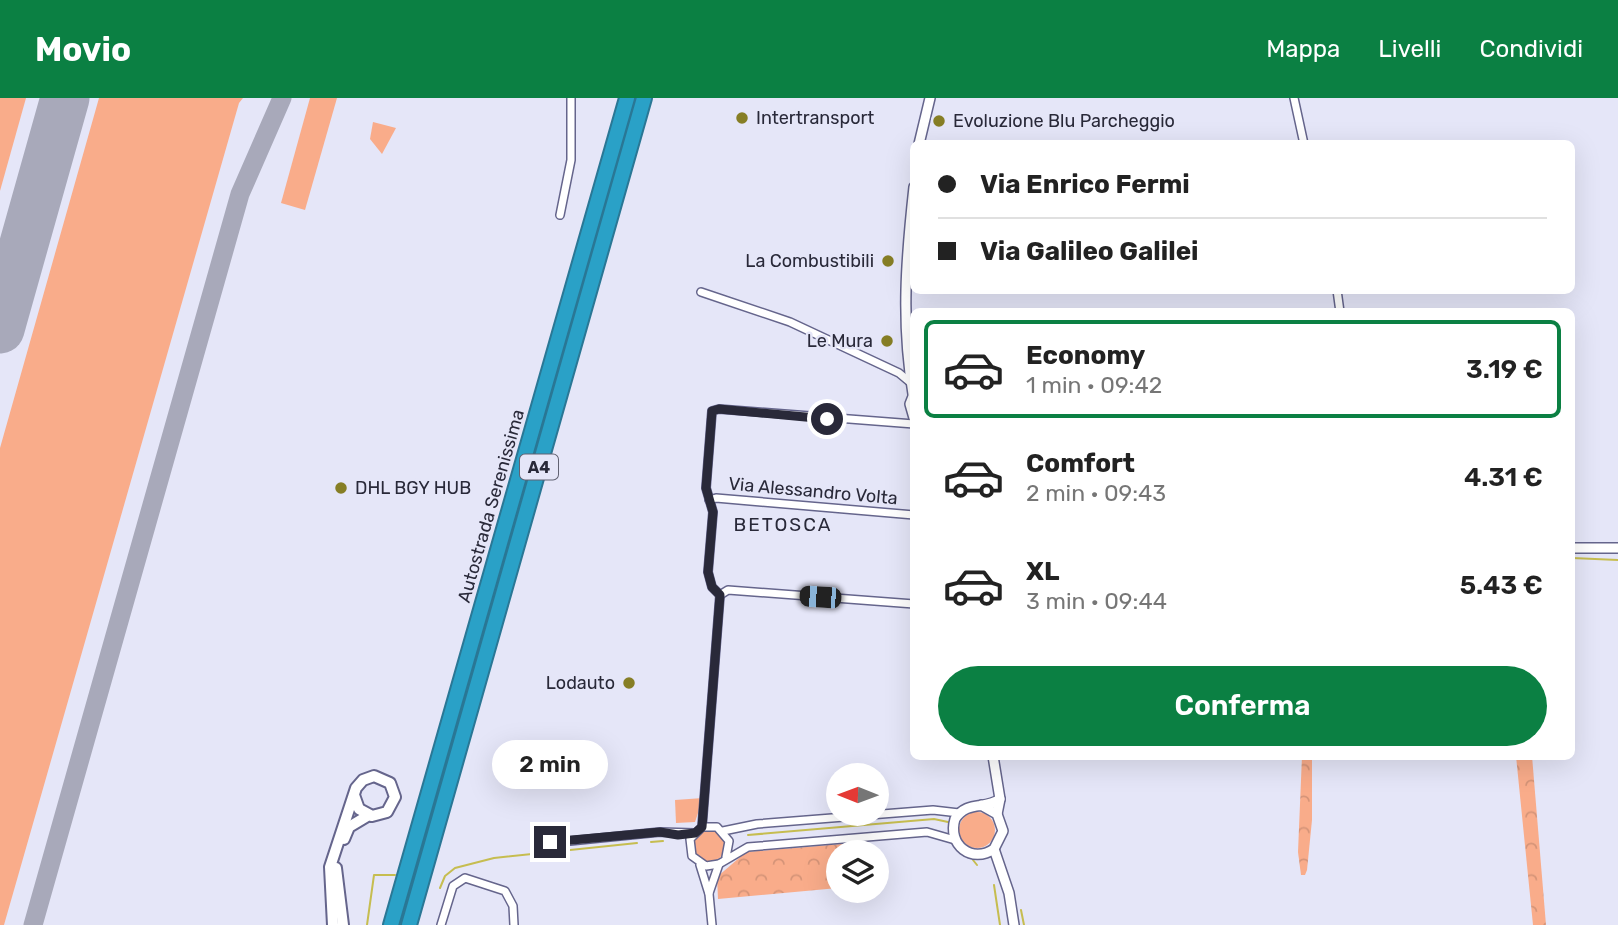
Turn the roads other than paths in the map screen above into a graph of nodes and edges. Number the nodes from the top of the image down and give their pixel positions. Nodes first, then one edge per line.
1 (571, 98) edge
2 (628, 98) edge
3 (644, 98) edge
4 (930, 98) edge
5 (1294, 98) edge
6 (920, 140) edge
7 (1303, 140) edge
8 (559, 215) dead end
9 (910, 255) edge
10 (701, 292) dead end
11 (909, 357) edge
12 (899, 373) junction
13 (910, 378) edge
14 (910, 424) edge
15 (709, 500) junction
16 (910, 516) edge
17 (1575, 548) edge
18 (1618, 548) edge
19 (720, 595) junction
20 (910, 604) edge
21 (994, 760) edge
22 (354, 795) junction
23 (706, 796) junction
24 (1000, 799) junction
25 (981, 805) junction
26 (959, 813) junction
27 (997, 814) junction
28 (369, 815) junction
29 (702, 827) junction
30 (720, 829) junction
31 (695, 833) junction
32 (678, 835) junction
33 (955, 839) junction
34 (550, 842) dead end
35 (994, 849) junction
36 (689, 851) junction
37 (975, 855) junction
38 (726, 857) junction
39 (700, 864) junction
40 (719, 864) junction
41 (999, 871) junction
42 (709, 894) junction
43 (333, 925) edge
44 (343, 925) edge
45 (391, 925) edge
46 (409, 925) edge
47 (441, 925) edge
48 (514, 925) edge
49 (712, 925) edge
50 (1014, 925) edge

1 - 8 street
2 - 45 highway, Autostrada Serenissima / A4
3 - 46 highway, Autostrada Serenissima / A4
4 - 6 street
5 - 7 street
9 - 11 street
10 - 12 street
11 - 12 street
12 - 13 street
14 - 15 street
15 - 16 street, Via Alessandro Volta
15 - 19 street
17 - 18 street
19 - 20 street
19 - 23 street
21 - 24 street
22 - 28 main road
22 - 28 main road
22 - 43 main road
23 - 29 street
23 - 30 street
24 - 25 street
24 - 27 street
25 - 26 street
25 - 27 street
26 - 30 street
26 - 33 street
27 - 35 street
28 - 44 main road
29 - 30 street
29 - 31 street
30 - 38 street
31 - 32 street
31 - 36 street
32 - 34 street
32 - 36 street
33 - 37 street
33 - 38 street
35 - 37 street
35 - 41 street
36 - 39 street
37 - 41 street
38 - 40 street
39 - 40 street
39 - 42 street
40 - 42 street
41 - 50 street
42 - 49 street
47 - 48 street

